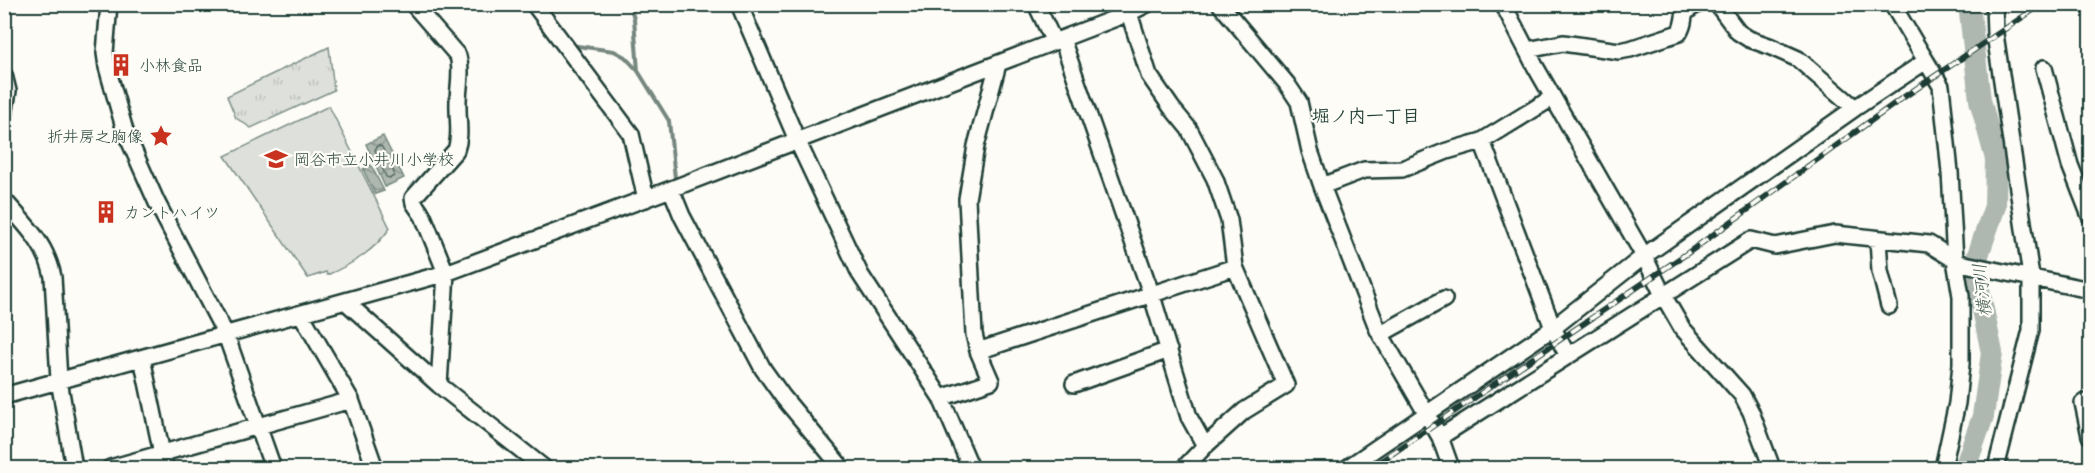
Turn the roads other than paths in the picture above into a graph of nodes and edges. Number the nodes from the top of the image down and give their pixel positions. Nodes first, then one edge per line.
1 (109, 4) edge
2 (413, 4) edge
3 (534, 4) edge
4 (739, 4) edge
5 (1036, 4) edge
6 (1147, 4) edge
7 (1220, 4) edge
8 (1503, 4) edge
9 (1698, 4) edge
10 (1717, 4) edge
11 (1892, 4) edge
12 (1994, 4) edge
13 (1129, 13) junction
14 (1058, 41) junction
15 (1527, 50) junction
16 (1926, 61) junction
17 (999, 64) junction
18 (2044, 68) dead end
19 (4, 75) edge
20 (1552, 98) junction
21 (1855, 108) junction
22 (4, 116) edge
23 (797, 140) junction
24 (1482, 141) junction
25 (1322, 186) junction
26 (671, 189) junction
27 (646, 199) junction
28 (6, 205) edge
29 (2091, 216) edge
30 (1878, 238) junction
31 (1644, 256) junction
32 (1957, 261) junction
33 (1235, 267) junction
34 (446, 273) junction
35 (2028, 276) junction
36 (2091, 290) edge
37 (1663, 295) junction
38 (1152, 296) junction
39 (1444, 299) dead end
40 (346, 302) junction
41 (1889, 306) dead end
42 (301, 314) junction
43 (1553, 328) junction
44 (1381, 334) junction
45 (226, 335) junction
46 (1169, 350) junction
47 (978, 351) junction
48 (1568, 356) junction
49 (142, 358) junction
50 (59, 380) junction
51 (1074, 384) dead end
52 (439, 385) junction
53 (4, 396) edge
54 (941, 398) junction
55 (351, 400) junction
56 (2091, 401) edge
57 (1428, 414) junction
58 (258, 426) junction
59 (2091, 436) edge
60 (1440, 437) junction
61 (1205, 446) junction
62 (164, 461) edge
63 (74, 468) edge
64 (111, 468) edge
65 (273, 468) edge
66 (375, 468) edge
67 (544, 468) edge
68 (842, 468) edge
69 (971, 468) edge
70 (1184, 468) edge
71 (1347, 468) edge
72 (1451, 468) edge
73 (1772, 468) edge
74 (1943, 468) edge
75 (1995, 468) edge

1 - 45 street
2 - 34 street
3 - 27 street
4 - 23 street
5 - 14 street
6 - 13 street
7 - 25 street
8 - 15 street
9 - 15 street
10 - 21 street
11 - 16 street
12 - 35 street
13 - 14 street
13 - 33 street
14 - 17 street
14 - 38 street
15 - 20 street
16 - 21 street
16 - 32 street
17 - 23 street
17 - 47 street
18 - 29 street
19 - 22 street
20 - 24 street
20 - 31 street
21 - 31 street
23 - 26 street
23 - 54 street
24 - 25 street
24 - 43 street
25 - 44 street
26 - 27 street
26 - 68 street
27 - 34 street
28 - 50 street
30 - 32 street
30 - 37 street
30 - 41 street
31 - 37 street
31 - 43 street
32 - 35 street
32 - 74 street
33 - 38 street
33 - 61 street
34 - 40 street
34 - 52 street
35 - 36 street
35 - 75 street
37 - 48 street
37 - 73 street
38 - 46 street
38 - 47 street
39 - 44 street
40 - 42 street
40 - 52 street
42 - 45 street
42 - 55 street
43 - 48 street
43 - 57 street
44 - 57 street
45 - 49 street
45 - 58 street
46 - 51 street
46 - 61 street
47 - 54 street
48 - 60 street
49 - 50 street
49 - 62 street
50 - 53 street
50 - 63 street
52 - 67 street
54 - 69 street
55 - 58 street
55 - 66 street
56 - 59 street
57 - 60 street
57 - 71 street
58 - 62 street
58 - 65 street
60 - 72 street
61 - 70 street
62 - 64 street

